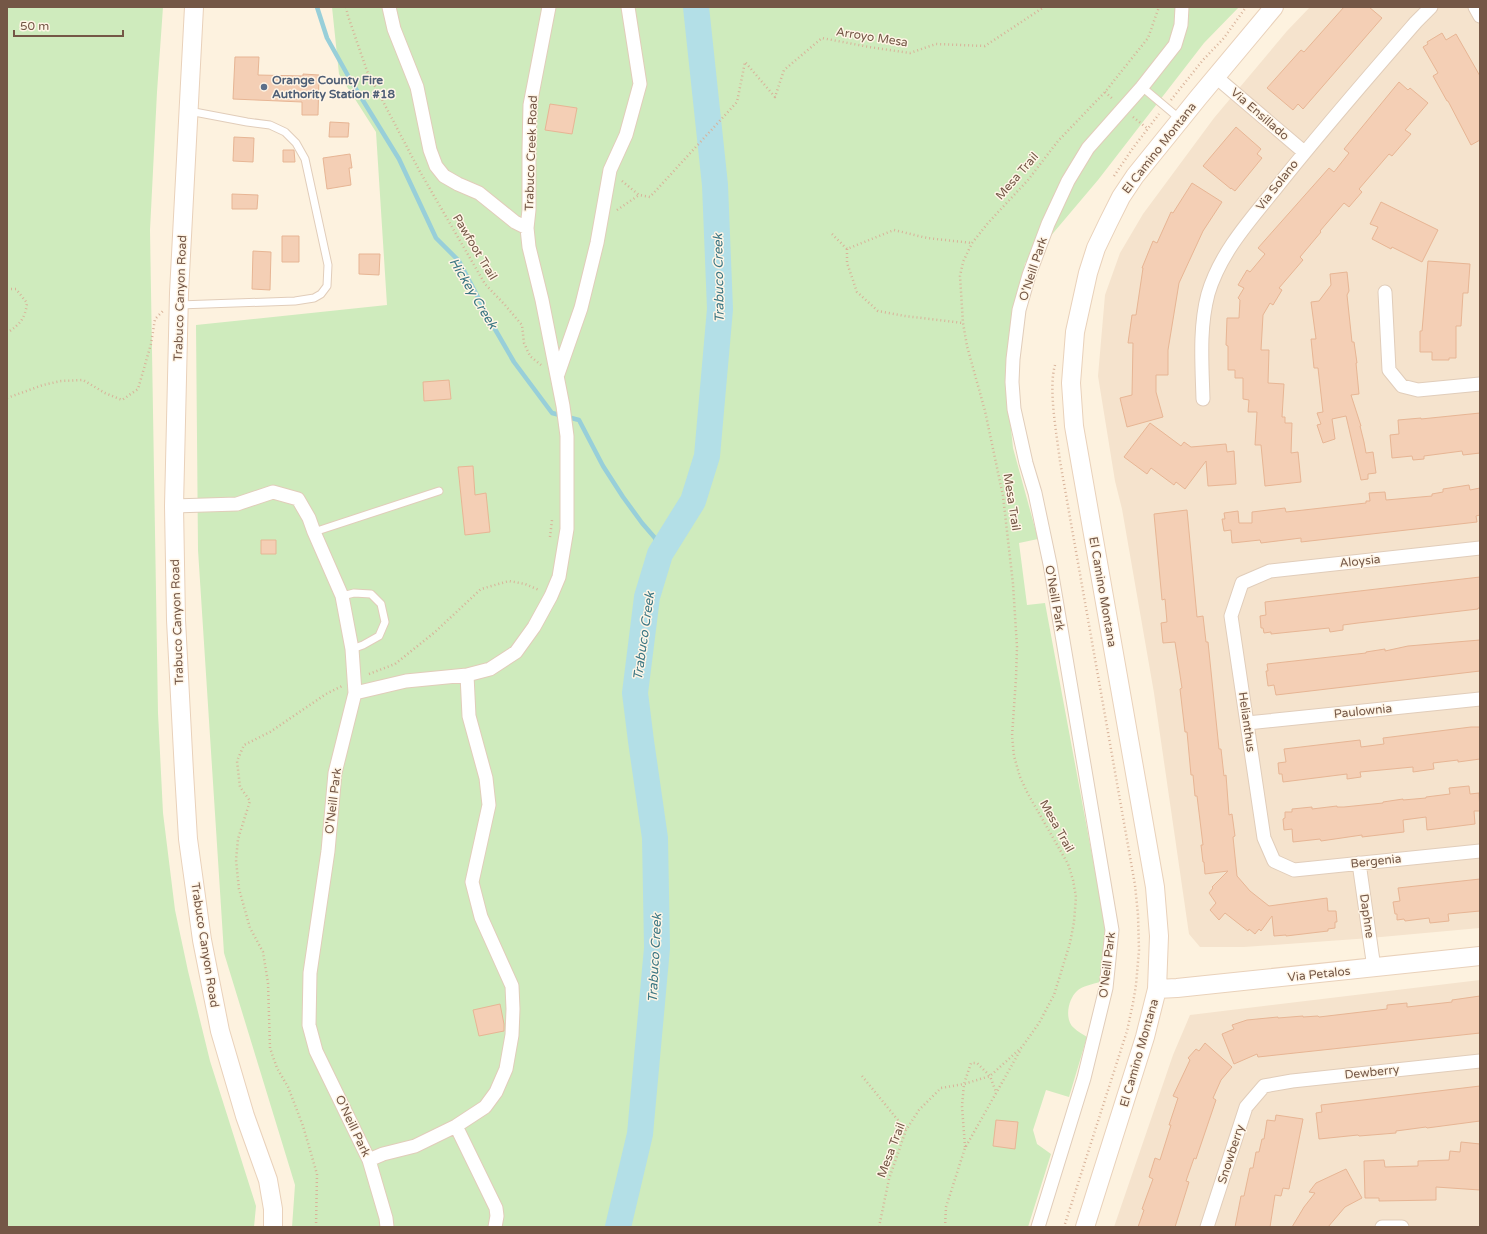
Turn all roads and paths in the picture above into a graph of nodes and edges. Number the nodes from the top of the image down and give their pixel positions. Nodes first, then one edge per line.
1 (194, 7) edge
2 (346, 7) edge
3 (389, 7) edge
4 (549, 7) edge
5 (628, 7) edge
6 (1044, 7) edge
7 (1159, 7) edge
8 (1182, 7) edge
9 (1246, 7) edge
10 (1274, 7) edge
11 (1431, 7) edge
12 (1475, 7) edge
13 (1480, 16) edge
14 (1216, 77) junction
15 (1142, 87) junction
16 (1165, 107) junction
17 (1123, 108) junction
18 (188, 111) junction
19 (1180, 120) junction
20 (1148, 129) dead end
21 (1304, 152) junction
22 (610, 170) junction
23 (639, 195) junction
24 (600, 222) junction
25 (527, 228) junction
26 (832, 234) dead end
27 (972, 243) junction
28 (847, 249) junction
29 (7, 289) edge
30 (1385, 292) dead end
31 (179, 299) junction
32 (963, 323) junction
33 (7, 333) edge
34 (544, 368) dead end
35 (558, 374) junction
36 (1480, 384) edge
37 (7, 398) edge
38 (1203, 399) dead end
39 (439, 491) dead end
40 (174, 506) junction
41 (552, 519) dead end
42 (314, 532) junction
43 (550, 541) dead end
44 (1480, 548) edge
45 (1242, 583) joint
46 (342, 596) junction
47 (352, 649) junction
48 (468, 675) junction
49 (355, 693) junction
50 (1480, 699) edge
51 (1247, 723) junction
52 (1480, 850) edge
53 (1274, 861) joint
54 (1359, 863) junction
55 (1480, 956) edge
56 (1374, 968) junction
57 (1157, 989) junction
58 (1022, 1047) junction
59 (1480, 1060) edge
60 (862, 1076) dead end
61 (990, 1076) junction
62 (964, 1084) junction
63 (1264, 1086) joint
64 (996, 1093) junction
65 (456, 1126) junction
66 (906, 1130) junction
67 (965, 1148) junction
68 (369, 1160) junction
69 (273, 1227) edge
70 (387, 1227) edge
71 (495, 1227) edge
72 (879, 1227) edge
73 (945, 1227) edge
74 (1038, 1227) edge
75 (1085, 1227) edge
76 (1207, 1227) edge
77 (1382, 1227) edge
78 (1402, 1227) edge

1 - 18 street, Trabuco Canyon Road
2 - 34 path, Pawfoot Trail
3 - 25 street, Trabuco Creek Road
4 - 25 street, Trabuco Creek Road
5 - 22 street
6 - 23 path, Arroyo Mesa
7 - 27 path, Mesa Trail
8 - 15 street, O'Neill Park
9 - 16 path
10 - 14 street, El Camino Montana
11 - 21 street, Via Solano
12 - 13 street
14 - 19 street, El Camino Montana
14 - 21 street, Via Ensillado
15 - 16 lane
15 - 17 street, O'Neill Park
16 - 19 lane
17 - 20 path
17 - 74 street, O'Neill Park
18 - 31 street, Trabuco Canyon Road
18 - 31 lane
19 - 57 street, El Camino Montana
21 - 38 street, Via Solano
22 - 23 path
22 - 24 street
23 - 24 path, Arroyo Mesa
24 - 35 street
25 - 35 street, Trabuco Creek Road
26 - 28 path
27 - 28 path
27 - 32 path, Mesa Trail
28 - 32 path
29 - 33 path
30 - 36 street
31 - 37 path
31 - 40 street, Trabuco Canyon Road
32 - 58 path, Mesa Trail
35 - 48 street, Trabuco Creek Road
39 - 42 lane
40 - 42 street, O'Neill Park
40 - 69 street, Trabuco Canyon Road
41 - 43 path
42 - 46 street, O'Neill Park
44 - 45 street, Aloysia
45 - 51 street, Helianthus
46 - 47 street, O'Neill Park
46 - 47 lane
47 - 49 street, O'Neill Park
48 - 49 street
48 - 65 street
49 - 68 street, O'Neill Park
50 - 51 street, Paulownia
51 - 53 street, Helianthus
52 - 54 street, Bergenia
53 - 54 street, Bergenia
54 - 56 street, Daphne
55 - 56 street, Via Petalos
56 - 57 street, Via Petalos
57 - 75 street, El Camino Montana
58 - 61 path, Mesa Trail
58 - 64 path, Mesa Trail
59 - 63 street, Dewberry
60 - 66 path
61 - 62 path, Mesa Trail
61 - 62 path
61 - 64 path
62 - 66 path, Mesa Trail
62 - 67 path
63 - 76 street, Snowberry
64 - 67 path, Mesa Trail
65 - 68 street
65 - 71 street
66 - 72 path, Mesa Trail
67 - 73 path, Mesa Trail
68 - 70 street, O'Neill Park
77 - 78 street

